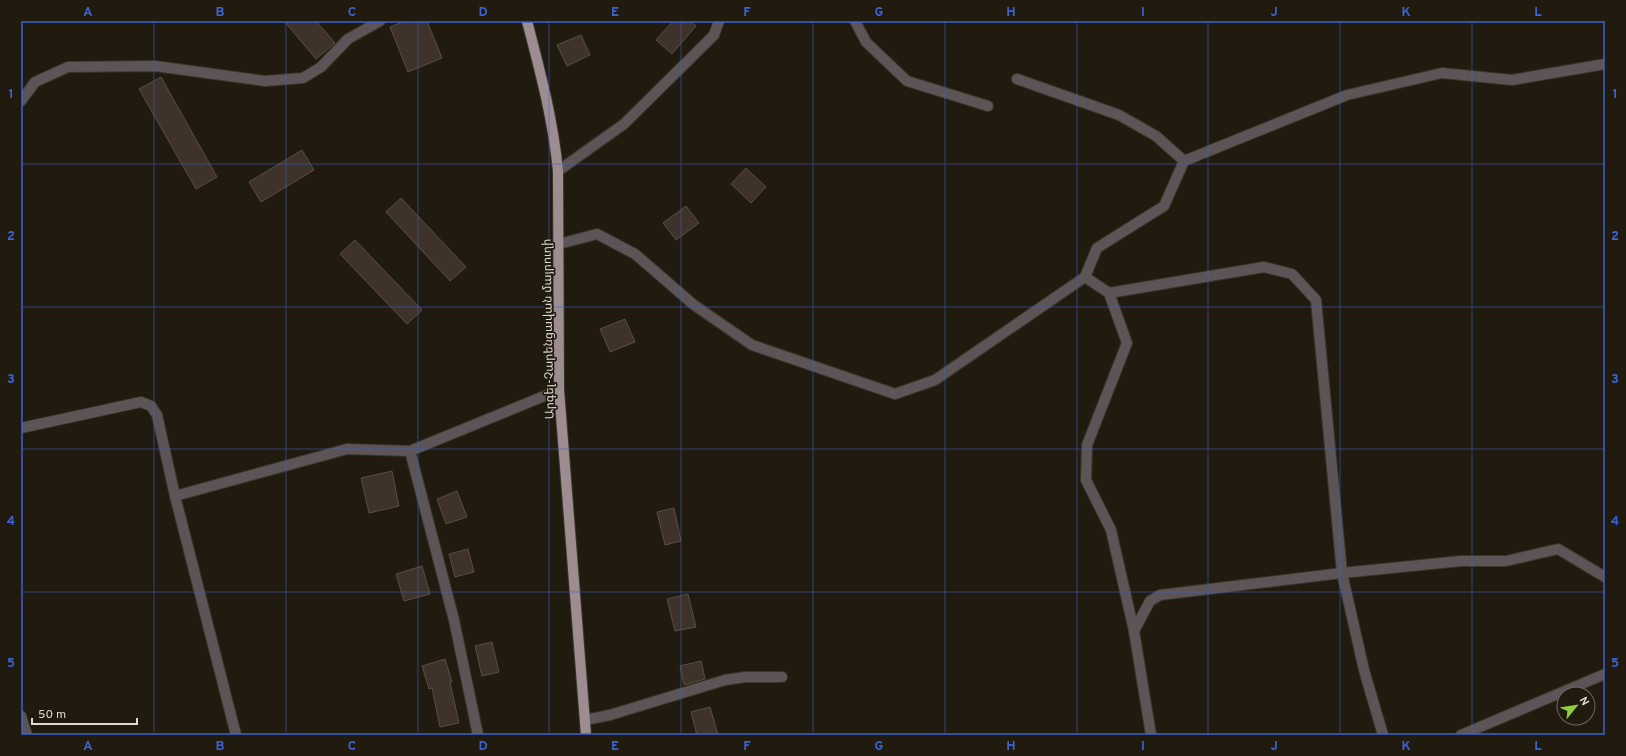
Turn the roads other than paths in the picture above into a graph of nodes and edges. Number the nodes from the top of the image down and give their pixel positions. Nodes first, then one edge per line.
1 (380, 21) edge
2 (527, 21) edge
3 (719, 21) edge
4 (855, 21) edge
5 (1605, 64) edge
6 (1017, 79) dead end
7 (21, 101) edge
8 (988, 106) dead end
9 (1184, 161) junction
10 (558, 171) junction
11 (559, 244) junction
12 (1085, 277) junction
13 (1109, 293) junction
14 (559, 390) junction
15 (21, 428) edge
16 (410, 451) junction
17 (175, 496) junction
18 (1342, 573) junction
19 (1605, 577) edge
20 (1134, 631) junction
21 (1605, 674) edge
22 (782, 677) dead end
23 (21, 716) edge
24 (585, 720) junction
25 (27, 735) edge
26 (236, 735) edge
27 (478, 735) edge
28 (586, 735) edge
29 (1151, 735) edge
30 (1383, 735) edge
31 (1461, 735) edge

1 - 7 street
2 - 10 main road, Արգել-Չարենցավան մայրուղի
3 - 10 street
4 - 8 street
5 - 9 street
6 - 9 street
9 - 12 street
10 - 11 main road, Արգել-Չարենցավան մայրուղի
11 - 12 street
11 - 14 main road, Արգել-Չարենցավան մայրուղի
12 - 13 street
13 - 18 street
13 - 20 street
14 - 16 street
14 - 24 main road, Արգել-Չարենցավան մայրուղի
15 - 17 street
16 - 17 street
16 - 27 street
17 - 26 street
18 - 19 street
18 - 20 street
18 - 30 street
20 - 29 street
21 - 31 street
22 - 24 street
23 - 25 street
24 - 28 main road, Արգել-Չարենցավան մայրուղի

